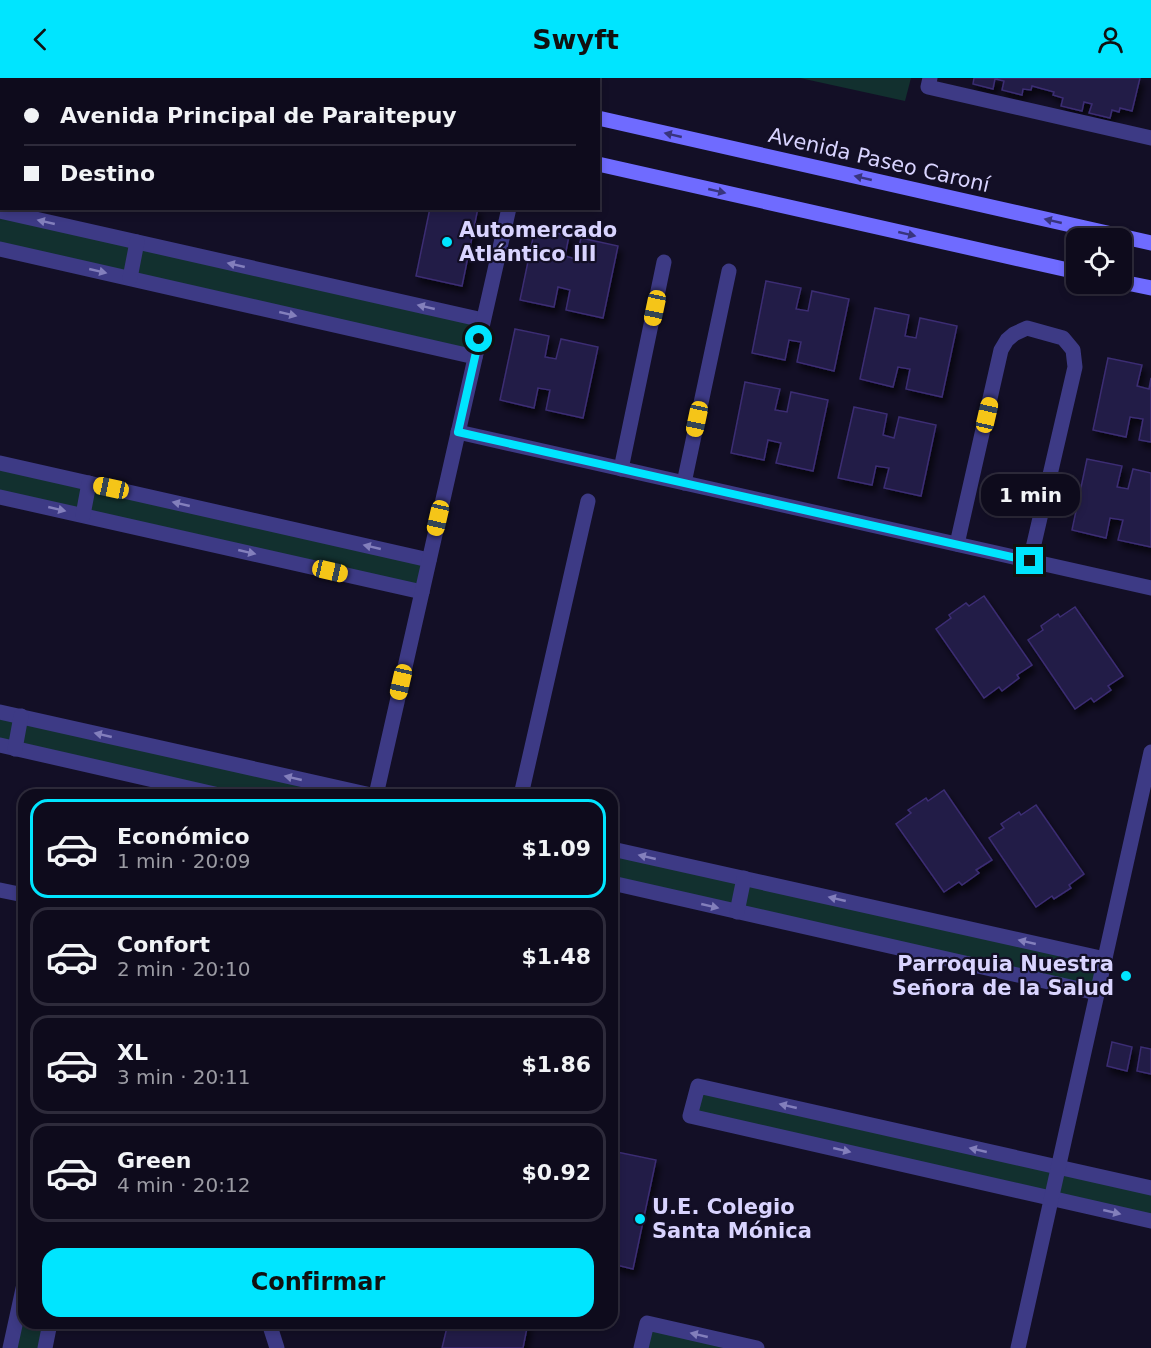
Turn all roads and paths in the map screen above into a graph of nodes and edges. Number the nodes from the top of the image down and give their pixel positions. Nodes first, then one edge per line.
1 (930, 78) edge
2 (600, 118) edge
3 (1151, 138) edge
4 (600, 164) edge
5 (508, 210) edge
6 (0, 211) edge
7 (137, 242) junction
8 (1151, 243) edge
9 (0, 249) edge
10 (664, 262) dead end
11 (1066, 270) edge
12 (729, 271) dead end
13 (130, 278) junction
14 (1132, 284) edge
15 (1151, 288) edge
16 (483, 320) junction
17 (475, 357) junction
18 (458, 432) junction
19 (0, 463) edge
20 (621, 469) junction
21 (89, 483) junction
22 (684, 483) junction
23 (0, 496) edge
24 (588, 501) dead end
25 (83, 515) junction
26 (957, 544) junction
27 (429, 560) junction
28 (1030, 561) junction
29 (1151, 588) edge
30 (422, 592) junction
31 (0, 712) edge
32 (21, 716) junction
33 (7, 747) edge
34 (1151, 752) edge
35 (192, 789) edge
36 (344, 789) edge
37 (377, 789) edge
38 (523, 789) edge
39 (1146, 800) edge
40 (618, 850) edge
41 (744, 878) junction
42 (618, 885) edge
43 (0, 890) edge
44 (18, 894) edge
45 (737, 912) junction
46 (1105, 959) junction
47 (1097, 993) junction
48 (1058, 1168) junction
49 (1151, 1188) edge
50 (1052, 1198) junction
51 (1151, 1221) edge
52 (18, 1311) edge
53 (49, 1329) edge
54 (271, 1329) edge
55 (10, 1348) edge
56 (45, 1348) edge
57 (277, 1348) edge
58 (641, 1348) edge
59 (756, 1348) edge
60 (1018, 1348) edge

1 - 3 street
8 -> 2 street, Avenida Paseo Caroní
4 -> 11 street
5 - 16 street
7 -> 6 street
7 - 13 street
16 -> 7 street
9 -> 13 street
10 - 20 street
12 - 22 street
13 -> 17 street
14 - 15 street
16 - 17 street
17 - 18 street
18 - 20 street
18 - 27 street
19 - 21 street
20 - 22 street
21 - 25 street
27 -> 21 street
22 - 26 street
23 -> 25 street
24 - 38 street
25 -> 30 street
26 - 28 street
26 - 28 street
27 - 30 street
28 - 29 street
30 - 37 street
31 - 32 street
32 - 33 street
36 -> 32 street
33 - 35 street
34 - 39 street
39 - 46 street
41 -> 40 street
41 - 45 street
46 -> 41 street
42 -> 45 street
43 - 44 street
45 - 47 street
46 - 47 street
47 - 48 street
48 - 49 street
48 - 50 street
48 -> 50 street
50 -> 51 street
50 - 60 street
52 - 55 street
53 - 56 street
54 - 57 street
59 -> 58 street

